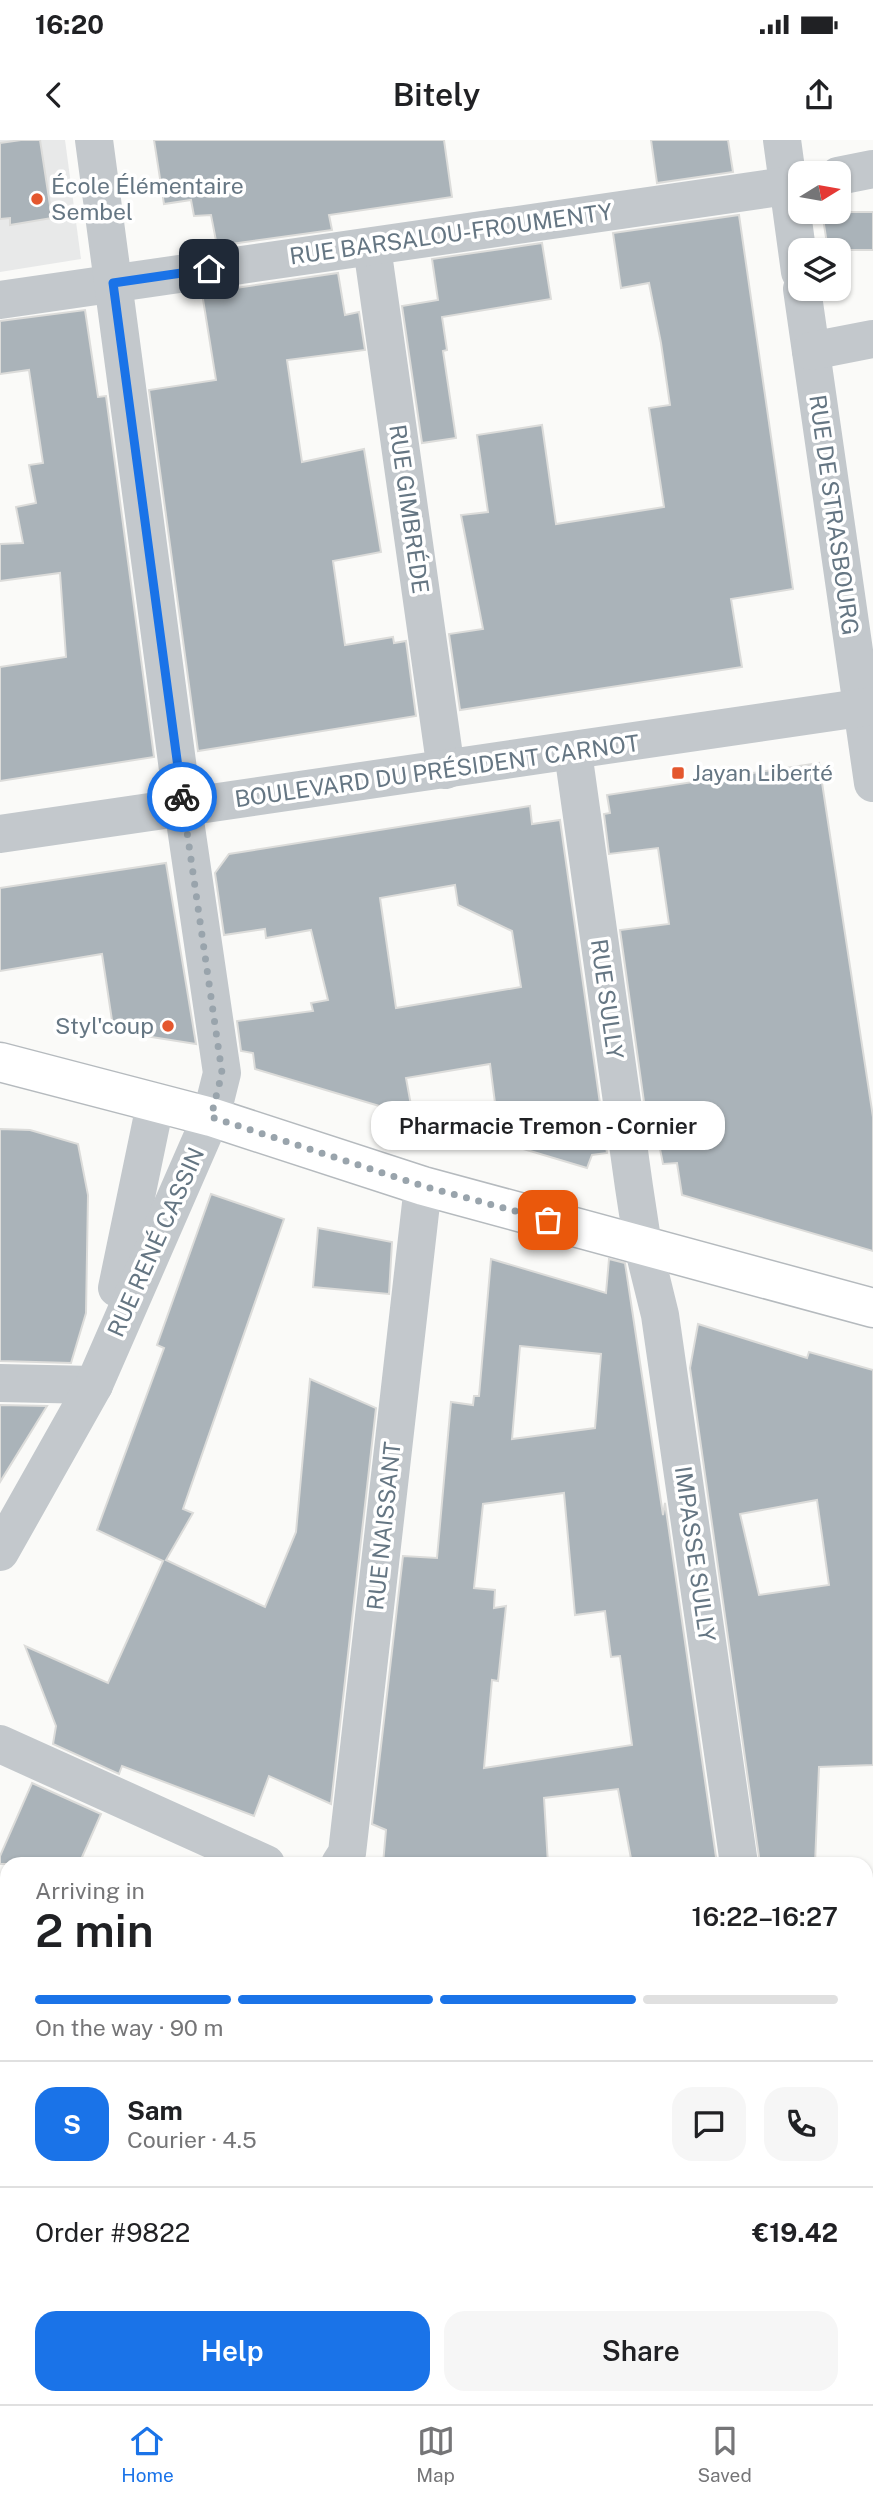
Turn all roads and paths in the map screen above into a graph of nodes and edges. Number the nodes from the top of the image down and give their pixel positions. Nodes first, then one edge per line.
1 (94, 140) edge
2 (782, 140) edge
3 (788, 162) edge
4 (873, 169) edge
5 (851, 173) edge
6 (788, 186) edge
7 (372, 247) junction
8 (113, 283) junction
9 (0, 300) edge
10 (804, 301) edge
11 (873, 340) edge
12 (811, 351) junction
13 (867, 707) edge
14 (573, 752) junction
15 (446, 771) junction
16 (873, 783) edge
17 (183, 807) junction
18 (0, 834) edge
19 (0, 1062) edge
20 (155, 1105) junction
21 (211, 1117) junction
22 (423, 1186) junction
23 (643, 1246) junction
24 (873, 1308) edge
25 (97, 1376) junction
26 (0, 1383) edge
27 (0, 1552) edge
28 (0, 1744) edge
29 (250, 1857) edge
30 (345, 1857) edge
31 (738, 1857) edge

1 - 8 street, RUE RENÉ CASSIN
2 - 3 street
4 - 5 street
6 - 7 street, RUE BARSALOU-FROUMENTY
7 - 8 street, RUE BARSALOU-FROUMENTY
7 - 15 street, RUE GIMBRÉDE
8 - 9 street, RUE BARSALOU-FROUMENTY
8 - 17 street, RUE RENÉ CASSIN
10 - 12 street, RUE DE STRASBOURG
11 - 12 street
12 - 13 street, RUE DE STRASBOURG
13 - 14 street, BOULEVARD DU PRÉSIDENT CARNOT
13 - 16 street, RUE DE STRASBOURG
14 - 15 street, BOULEVARD DU PRÉSIDENT CARNOT
14 - 23 street, RUE SULLY
15 - 17 street, BOULEVARD DU PRÉSIDENT CARNOT
17 - 18 street, BOULEVARD DU PRÉSIDENT CARNOT
17 - 21 street, RUE RENÉ CASSIN
19 - 20 main road
20 - 21 main road
20 - 25 street, RUE RENÉ CASSIN
21 - 22 main road
21 - 25 street, RUE RENÉ CASSIN
22 - 23 main road
22 - 30 street, RUE NAISSANT
23 - 24 main road
23 - 31 street, IMPASSE SULLY
25 - 26 street
25 - 27 street, RUE RENÉ CASSIN
28 - 29 street

